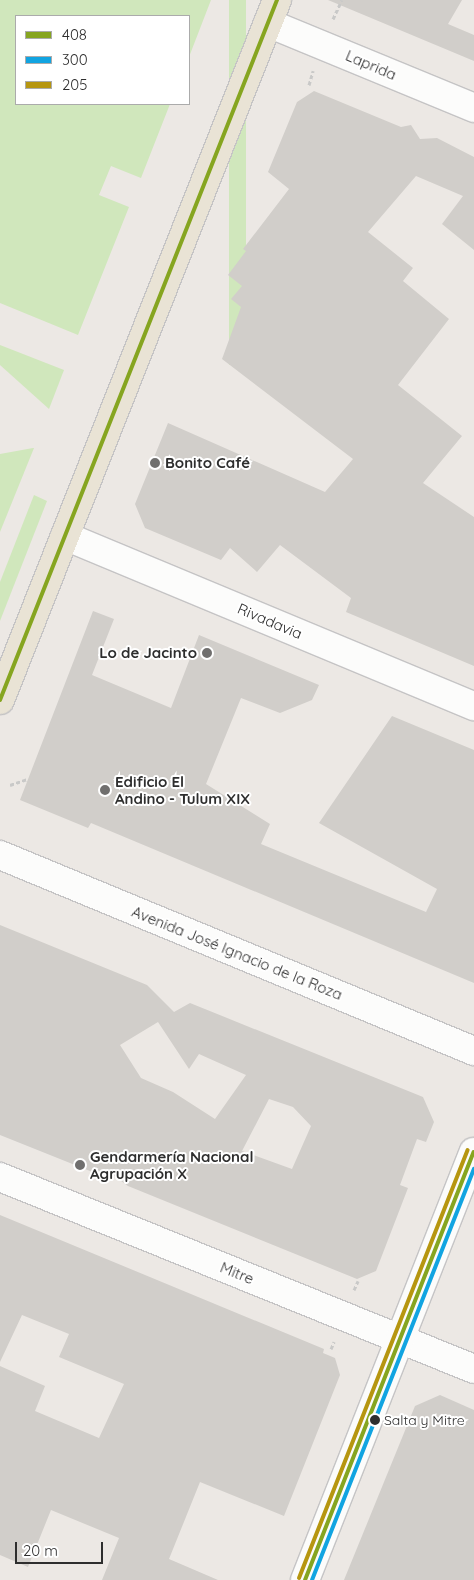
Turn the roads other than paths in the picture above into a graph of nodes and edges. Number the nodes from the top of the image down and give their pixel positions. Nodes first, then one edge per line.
1 (272, 12) edge
2 (474, 108) edge
3 (65, 536) junction
4 (0, 700) edge
5 (474, 706) edge
6 (0, 855) edge
7 (474, 1051) edge
8 (474, 1152) edge
9 (0, 1177) edge
10 (400, 1339) junction
11 (474, 1369) edge
12 (305, 1580) edge

1 - 2 street, Laprida
1 - 3 main road
3 - 4 main road
3 - 5 street, Rivadavia
6 - 7 street, Avenida José Ignacio de la Roza
8 - 10 street
9 - 10 street, Mitre
10 - 11 street, Mitre
10 - 12 street

